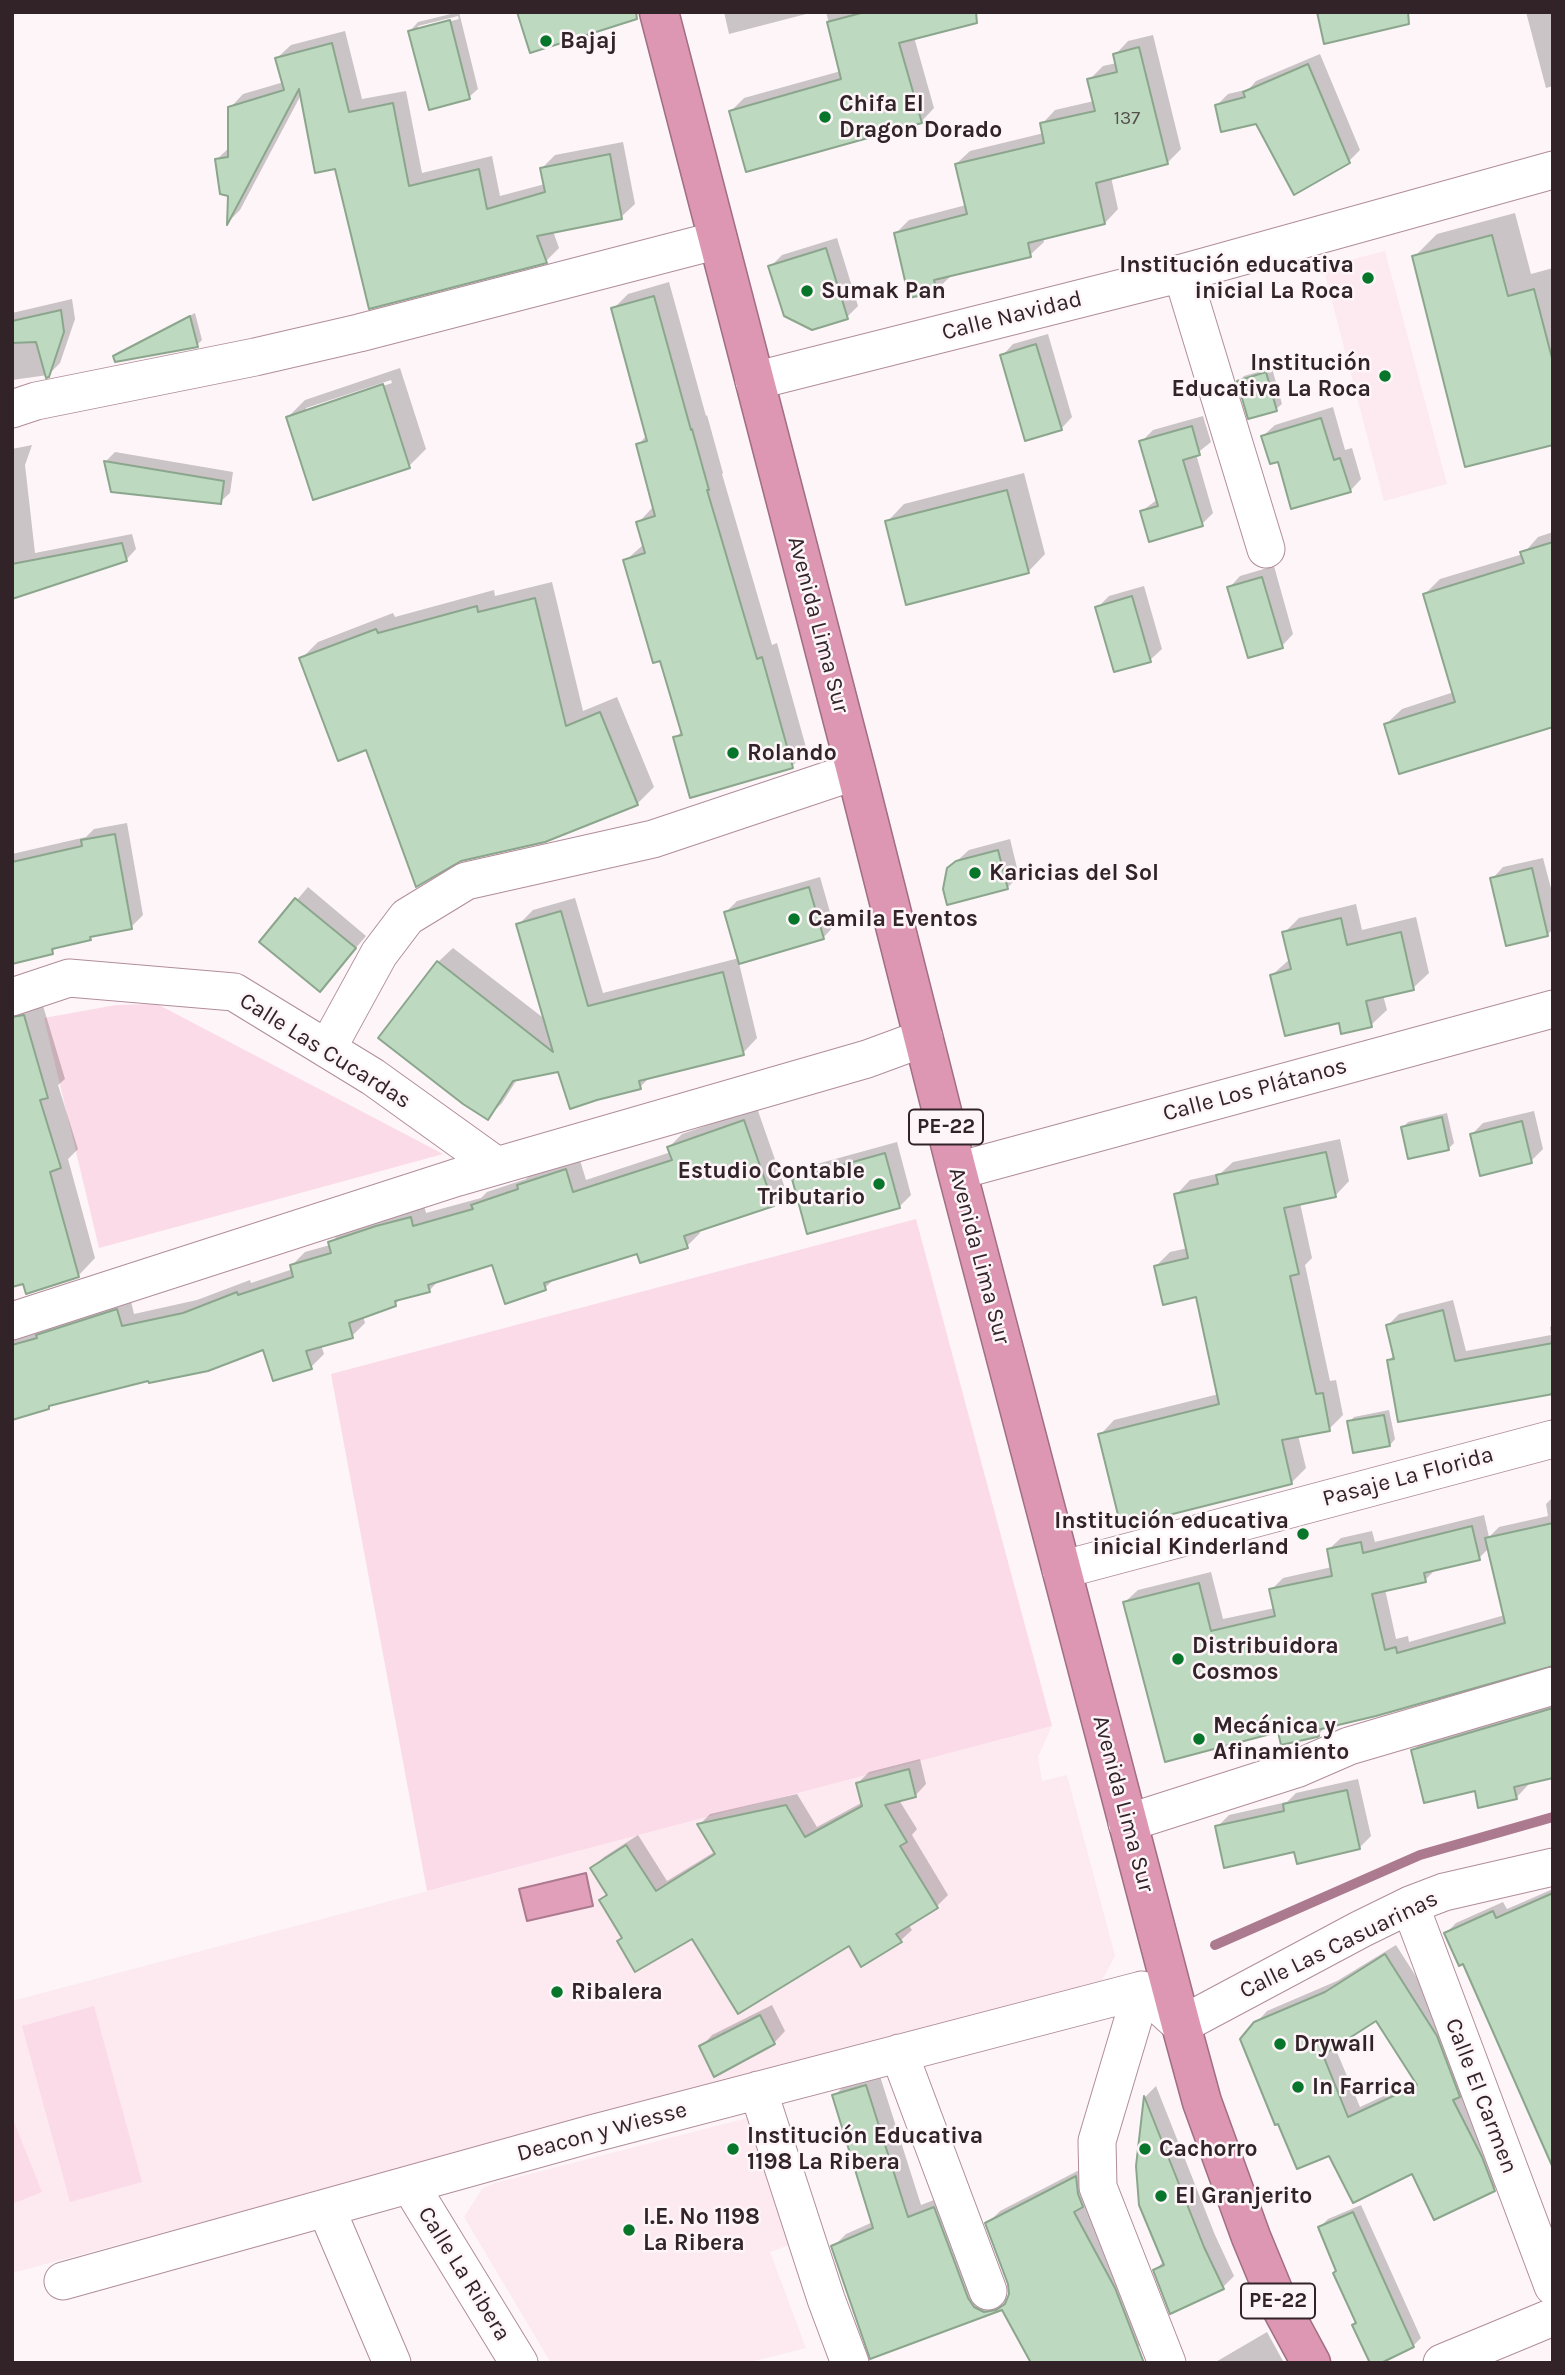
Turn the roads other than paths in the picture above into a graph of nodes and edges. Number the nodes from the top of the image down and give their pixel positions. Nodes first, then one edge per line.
1 (659, 12) edge
2 (1553, 170) edge
3 (718, 240) junction
4 (1182, 273) junction
5 (754, 381) junction
6 (12, 408) edge
7 (1266, 549) dead end
8 (856, 771) junction
9 (12, 997) edge
10 (1553, 1009) edge
11 (923, 1038) junction
12 (327, 1049) junction
13 (497, 1166) junction
14 (957, 1171) junction
15 (12, 1321) edge
16 (1553, 1439) edge
17 (1061, 1570) junction
18 (1553, 1686) edge
19 (1127, 1823) junction
20 (1553, 1867) edge
21 (1410, 1905) junction
22 (1142, 1990) junction
23 (1181, 2025) junction
24 (899, 2053) junction
25 (758, 2090) junction
26 (410, 2185) junction
27 (326, 2208) junction
28 (63, 2281) dead end
29 (1553, 2286) edge
30 (988, 2291) dead end
31 (1553, 2317) edge
32 (392, 2363) edge
33 (519, 2363) edge
34 (850, 2363) edge
35 (1167, 2363) edge
36 (1311, 2363) edge
37 (1442, 2363) edge

1 - 3 highway, Avenida Lima Sur / PE-22
2 - 4 street, Calle Navidad
3 - 5 highway, Avenida Lima Sur / PE-22
3 - 6 street
4 - 5 street, Calle Navidad
4 - 7 street
5 - 8 highway, Avenida Lima Sur / PE-22
8 - 11 highway, Avenida Lima Sur / PE-22
8 - 12 street
9 - 12 street, Calle Las Cucardas
10 - 14 street, Calle Los Plátanos
11 - 13 street
11 - 14 highway, Avenida Lima Sur / PE-22
12 - 13 street, Calle Las Cucardas
13 - 15 street
14 - 17 highway, Avenida Lima Sur / PE-22
16 - 17 street, Pasaje La Florida
17 - 19 highway, Avenida Lima Sur / PE-22
18 - 19 street
19 - 23 highway, Avenida Lima Sur / PE-22
20 - 21 street, Calle Las Casuarinas
21 - 23 street, Calle Las Casuarinas
21 - 29 street, Calle El Carmen
22 - 23 street
22 - 24 street, Deacon y Wiesse
22 - 35 street
23 - 36 highway, Avenida Lima Sur / PE-22
24 - 25 street, Deacon y Wiesse
24 - 30 street
25 - 26 street, Deacon y Wiesse
25 - 34 street
26 - 27 street, Deacon y Wiesse
26 - 33 street, Calle La Ribera
27 - 28 street, Deacon y Wiesse
27 - 32 street
31 - 37 street

